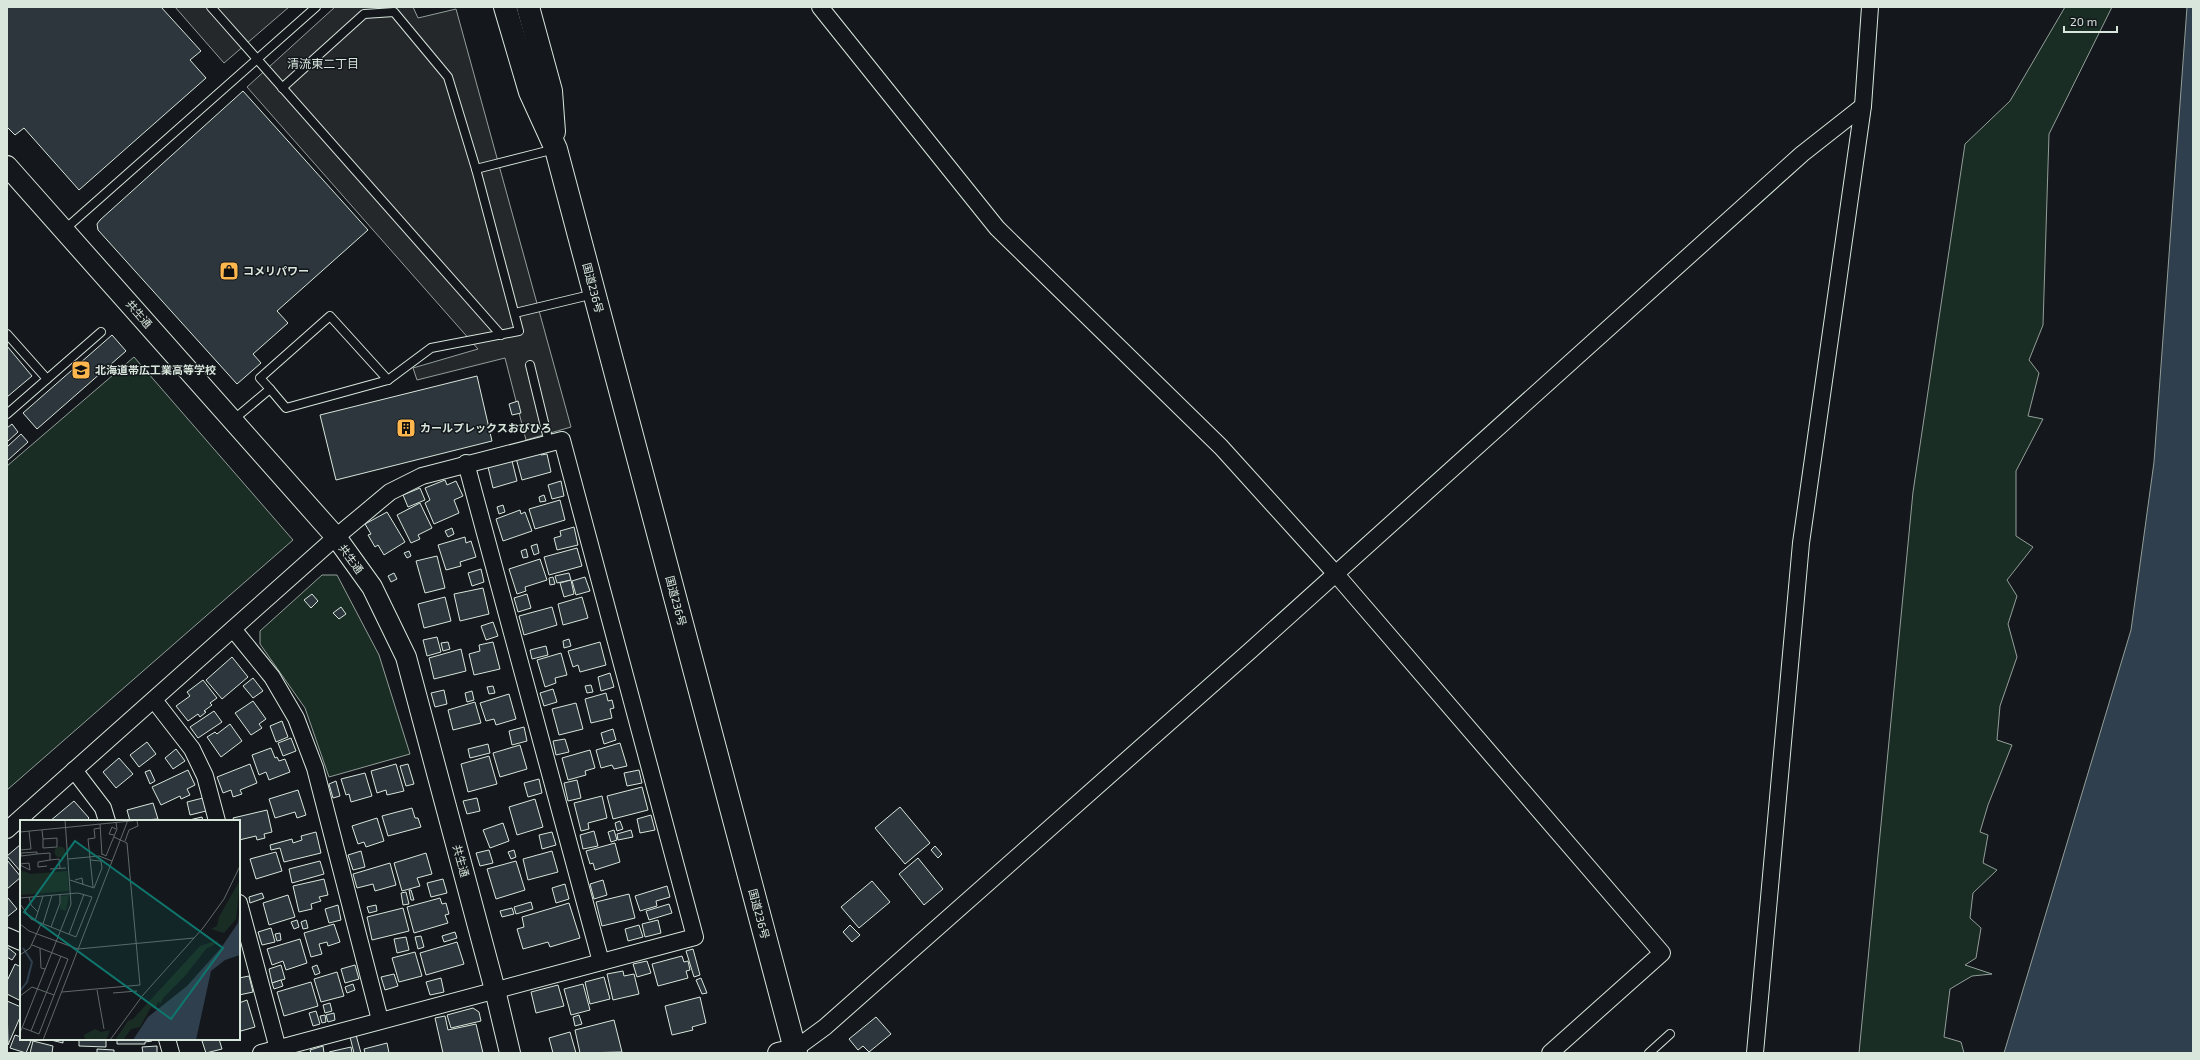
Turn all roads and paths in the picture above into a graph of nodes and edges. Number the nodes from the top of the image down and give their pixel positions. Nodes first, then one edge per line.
1 (211, 7) edge
2 (316, 7) edge
3 (505, 7) edge
4 (528, 7) edge
5 (820, 7) edge
6 (1870, 7) edge
7 (378, 10) edge
8 (257, 59) junction
9 (282, 88) junction
10 (1862, 106) junction
11 (556, 149) junction
12 (7, 166) edge
13 (476, 170) junction
14 (64, 230) junction
15 (594, 294) junction
16 (515, 313) junction
17 (101, 332) dead end
18 (7, 334) edge
19 (501, 335) junction
20 (530, 365) dead end
21 (47, 379) junction
22 (388, 380) junction
23 (270, 389) junction
24 (7, 414) edge
25 (233, 421) junction
26 (549, 443) junction
27 (466, 463) junction
28 (336, 537) junction
29 (1335, 573) junction
30 (234, 629) junction
31 (154, 700) junction
32 (74, 770) junction
33 (107, 820) edge
34 (217, 820) edge
35 (7, 830) edge
36 (240, 907) edge
37 (7, 936) edge
38 (20, 942) edge
39 (601, 962) junction
40 (495, 990) junction
41 (380, 1020) junction
42 (1670, 1034) dead end
43 (167, 1040) edge
44 (278, 1049) junction
45 (790, 1052) edge
46 (171, 1053) edge
47 (261, 1053) edge
48 (510, 1053) edge
49 (1550, 1053) edge
50 (1649, 1053) edge
51 (1755, 1053) edge

1 - 8 lane
2 - 8 lane
3 - 11 highway, 国道236号
4 - 11 highway, 国道236号
5 - 29 street
6 - 10 street
7 - 9 lane
7 - 13 lane
8 - 9 lane
8 - 14 lane
9 - 19 lane
10 - 29 street
10 - 51 street
11 - 13 lane
11 - 15 highway, 国道236号
12 - 14 street, 共生通
13 - 16 lane
14 - 25 street, 共生通
15 - 16 lane
15 - 45 highway, 国道236号
16 - 19 lane
17 - 21 lane
18 - 21 lane
19 - 22 lane
20 - 26 lane
21 - 24 lane
22 - 23 lane
22 - 23 lane
23 - 25 lane
25 - 28 street, 共生通
26 - 27 street
26 - 39 street
27 - 28 street
27 - 39 street
28 - 30 street
28 - 40 street, 共生通
29 - 45 street
29 - 49 street
30 - 31 street
30 - 41 street
31 - 32 street
31 - 34 street
32 - 33 street
32 - 35 street
36 - 44 street
37 - 38 street
39 - 40 street
40 - 41 street
40 - 48 street, 共生通
41 - 44 street
42 - 50 lane
43 - 46 street
44 - 47 street

